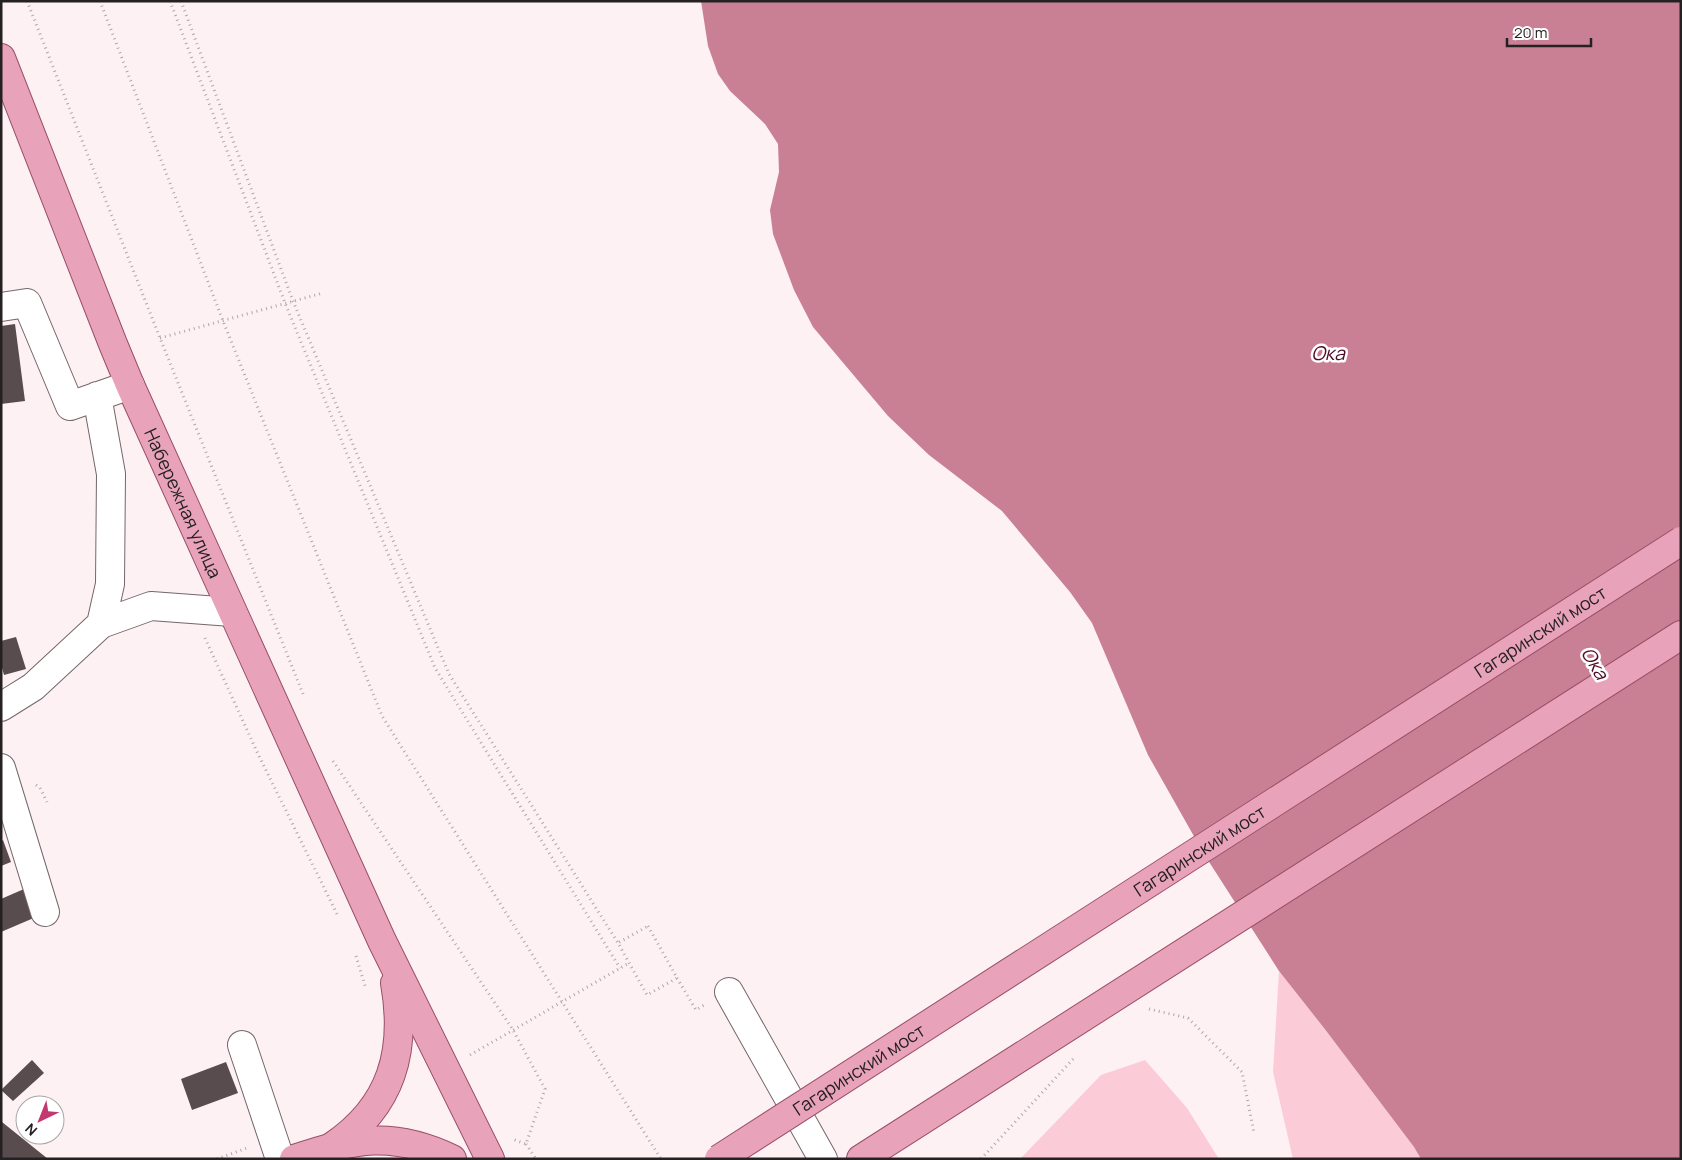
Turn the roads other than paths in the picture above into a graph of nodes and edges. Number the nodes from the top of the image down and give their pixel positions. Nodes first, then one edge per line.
1 (1, 58) edge
2 (1, 306) edge
3 (130, 384) junction
4 (97, 396) junction
5 (1681, 541) edge
6 (232, 612) junction
7 (101, 624) junction
8 (1681, 635) edge
9 (1, 707) edge
10 (1, 768) edge
11 (44, 912) dead end
12 (382, 941) junction
13 (729, 992) dead end
14 (242, 1045) dead end
15 (333, 1146) junction
16 (276, 1149) edge
17 (294, 1159) edge
18 (452, 1159) edge
19 (490, 1159) edge
20 (719, 1159) edge
21 (823, 1159) edge
22 (861, 1159) edge

1 - 3 main road, Набережная улица
2 - 4 street
3 - 4 street
3 - 6 main road, Набережная улица
4 - 7 street
5 - 20 main road, Гагаринский мост, bridge
6 - 7 street
6 - 12 main road, Набережная улица
7 - 9 street
8 - 22 main road
10 - 11 street
12 - 15 main road
12 - 19 main road
13 - 21 street
14 - 16 street
15 - 17 main road
15 - 18 main road

